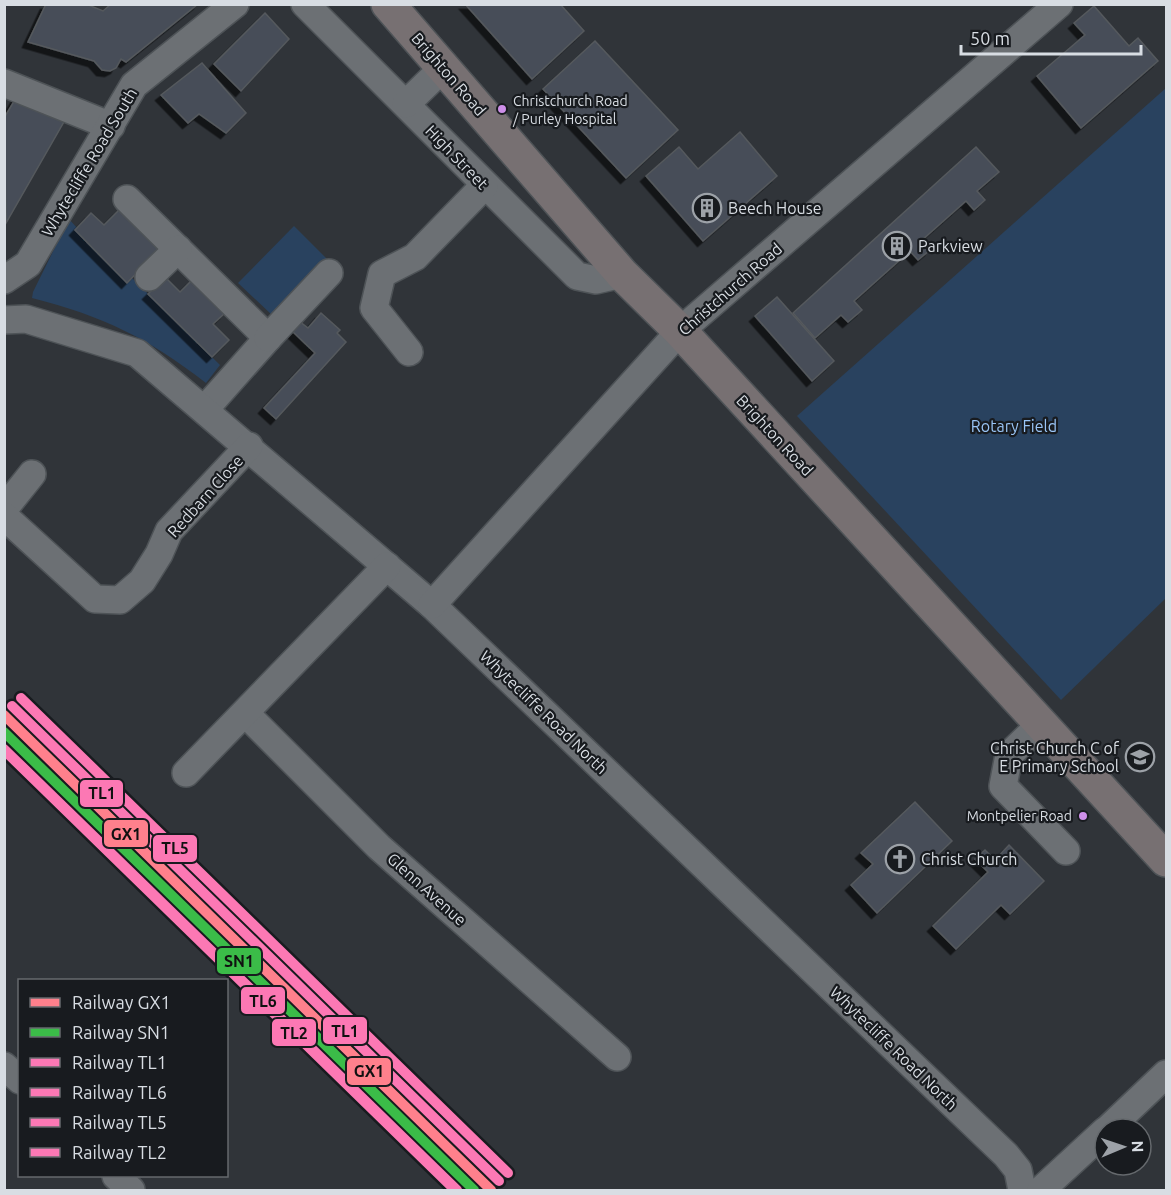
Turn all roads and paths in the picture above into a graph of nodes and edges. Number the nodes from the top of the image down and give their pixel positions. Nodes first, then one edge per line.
1 (235, 4) edge
2 (305, 4) edge
3 (388, 4) edge
4 (1059, 4) edge
5 (443, 68) junction
6 (4, 82) edge
7 (406, 104) junction
8 (111, 126) junction
9 (484, 186) junction
10 (127, 199) dead end
11 (178, 249) junction
12 (328, 273) dead end
13 (622, 274) junction
14 (149, 278) dead end
15 (4, 280) edge
16 (4, 320) edge
17 (680, 331) junction
18 (268, 338) junction
19 (409, 351) dead end
20 (205, 409) junction
21 (249, 446) junction
22 (32, 474) dead end
23 (4, 509) edge
24 (4, 516) edge
25 (387, 566) junction
26 (432, 605) junction
27 (245, 713) junction
28 (1041, 724) junction
29 (186, 773) dead end
30 (1066, 851) dead end
31 (1167, 860) edge
32 (617, 1058) dead end
33 (4, 1066) edge
34 (1167, 1074) edge
35 (18, 1078) edge
36 (1120, 1117) edge
37 (1093, 1142) edge
38 (117, 1177) edge
39 (131, 1191) edge
40 (1022, 1191) edge
41 (1041, 1191) edge

1 - 8 street, Whytecliffe Road South
2 - 7 street, High Street
3 - 5 main road, Brighton Road
4 - 17 street, Christchurch Road
5 - 7 street
5 - 13 main road, Brighton Road
6 - 8 street
7 - 9 street, High Street
8 - 15 street, Whytecliffe Road South
9 - 13 street, High Street
9 - 19 street
10 - 11 street
11 - 14 street
11 - 18 street
12 - 18 street
13 - 17 main road, Brighton Road
16 - 20 street, Whytecliffe Road North
17 - 26 street, Christchurch Road
17 - 28 main road, Brighton Road
18 - 20 street
20 - 21 street, Whytecliffe Road North
21 - 24 street, Redbarn Close
21 - 25 street, Whytecliffe Road North
22 - 23 street
25 - 26 street, Whytecliffe Road North
25 - 27 street
26 - 40 street, Whytecliffe Road North
27 - 29 street
27 - 32 street, Glenn Avenue
28 - 30 street
28 - 31 main road, Brighton Road
33 - 35 street
34 - 36 street
37 - 41 street
38 - 39 street

